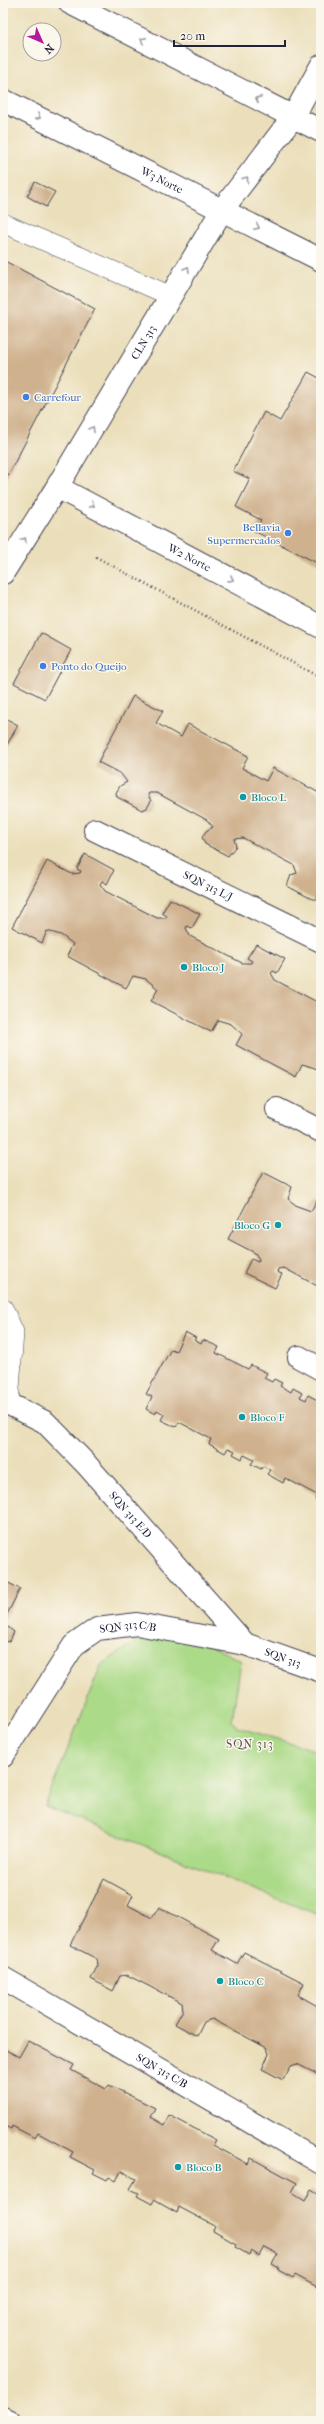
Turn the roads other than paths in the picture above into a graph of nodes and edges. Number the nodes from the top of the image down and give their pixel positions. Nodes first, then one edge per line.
1 (70, 3) edge
2 (321, 66) edge
3 (3, 100) edge
4 (293, 117) junction
5 (321, 131) edge
6 (222, 210) junction
7 (3, 223) edge
8 (321, 260) edge
9 (171, 296) junction
10 (57, 487) junction
11 (3, 573) edge
12 (321, 627) edge
13 (95, 830) dead end
14 (321, 941) edge
15 (277, 1109) dead end
16 (321, 1131) edge
17 (3, 1308) edge
18 (299, 1357) dead end
19 (321, 1369) edge
20 (6, 1402) edge
21 (245, 1644) junction
22 (321, 1671) edge
23 (3, 1756) edge
24 (3, 1978) edge
25 (321, 2163) edge
26 (3, 2418) edge
27 (9, 2421) edge

4 -> 1 street
2 - 4 street, CLN 313
3 -> 6 street, W3 Norte
4 - 5 street
6 -> 4 street, CLN 313
6 -> 8 street, W3 Norte
9 -> 6 street, CLN 313
7 - 9 lane
10 -> 9 street, CLN 313
11 -> 10 street, CLN 313
10 -> 12 street, W2 Norte
13 - 14 street, SQN 313 L/J
15 - 16 street
17 - 20 lane
18 - 19 street
20 - 21 street, SQN 313 E/D
21 - 22 street, SQN 313
21 - 23 street, SQN 313 C/B
24 - 25 street, SQN 313 C/B
26 - 27 street

